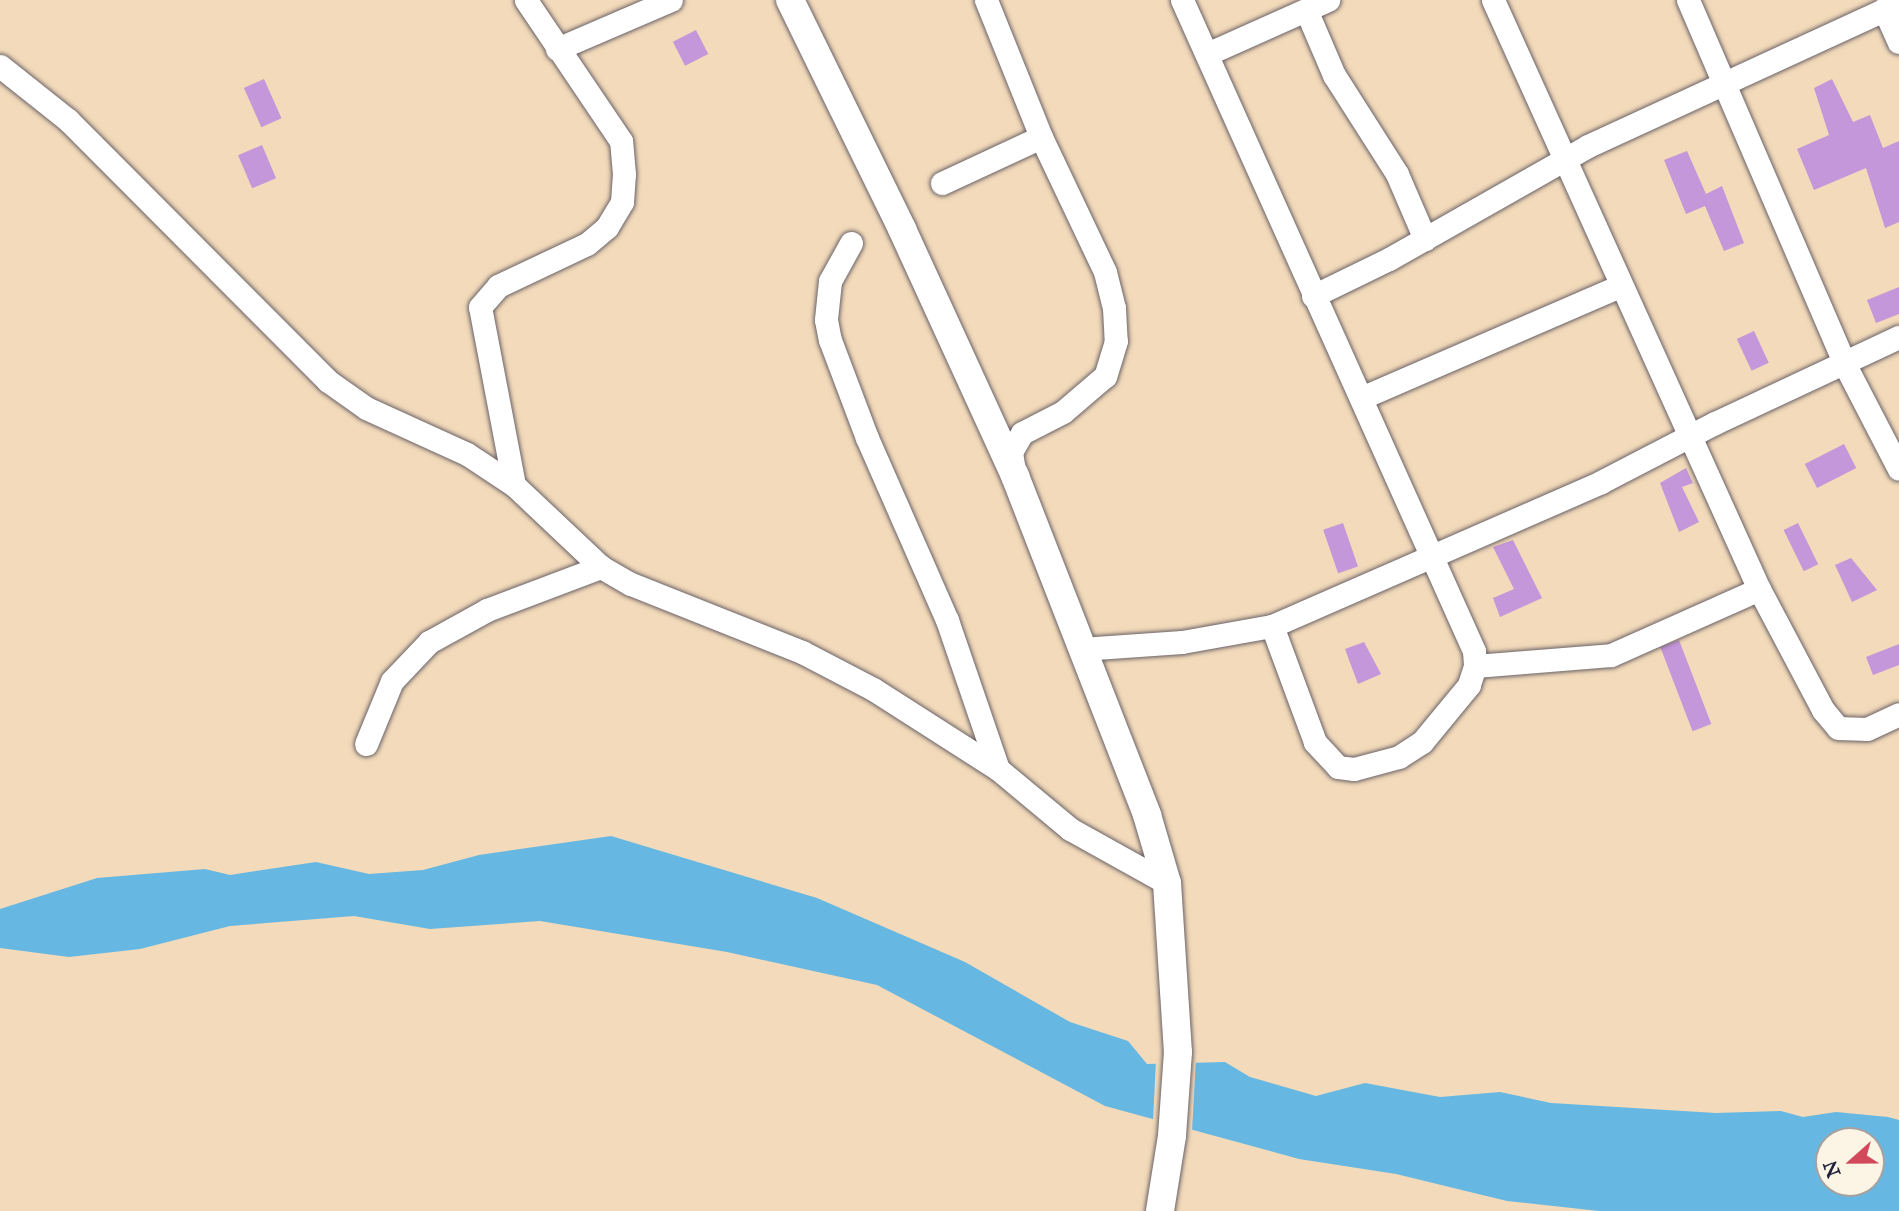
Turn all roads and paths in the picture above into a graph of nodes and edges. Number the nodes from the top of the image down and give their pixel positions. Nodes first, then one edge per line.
1 (526, 0) edge
2 (671, 0) edge
3 (790, 0) edge
4 (986, 0) edge
5 (1182, 0) edge
6 (1327, 0) edge
7 (1493, 0) edge
8 (1688, 0) edge
9 (1891, 6) edge
10 (1307, 12) junction
11 (1899, 42) edge
12 (557, 49) junction
13 (1207, 54) junction
14 (0, 66) edge
15 (1721, 85) junction
16 (1041, 137) junction
17 (1562, 161) junction
18 (942, 183) dead end
19 (1425, 239) junction
20 (851, 243) dead end
21 (1620, 286) junction
22 (1313, 296) junction
23 (1899, 337) edge
24 (1844, 363) junction
25 (1361, 398) junction
26 (1689, 436) junction
27 (1899, 468) edge
28 (1014, 476) junction
29 (514, 485) junction
30 (1432, 556) junction
31 (601, 567) junction
32 (1759, 589) junction
33 (1272, 626) junction
34 (1081, 649) junction
35 (1475, 666) junction
36 (1899, 714) edge
37 (366, 744) dead end
38 (998, 769) junction
39 (1167, 883) junction
40 (1160, 1211) edge

1 - 12 street
2 - 12 street
3 - 28 street
4 - 16 street
5 - 13 street
6 - 10 street
7 - 17 street
8 - 15 street
9 - 11 street
9 - 15 street
10 - 13 street
10 - 19 street
12 - 29 street
13 - 22 street
14 - 29 street
15 - 17 street
15 - 24 street
16 - 18 street
16 - 28 street
17 - 19 street
17 - 21 street
19 - 22 street
20 - 38 street
21 - 25 street
21 - 26 street
22 - 25 street
23 - 24 street
24 - 26 street
24 - 27 street
25 - 30 street
26 - 30 street
26 - 32 street
28 - 34 street
29 - 31 street
30 - 33 street
30 - 35 street
31 - 37 street
31 - 38 street
32 - 35 street
32 - 36 street
33 - 34 street
33 - 35 street
34 - 39 street
38 - 39 street
39 - 40 street

